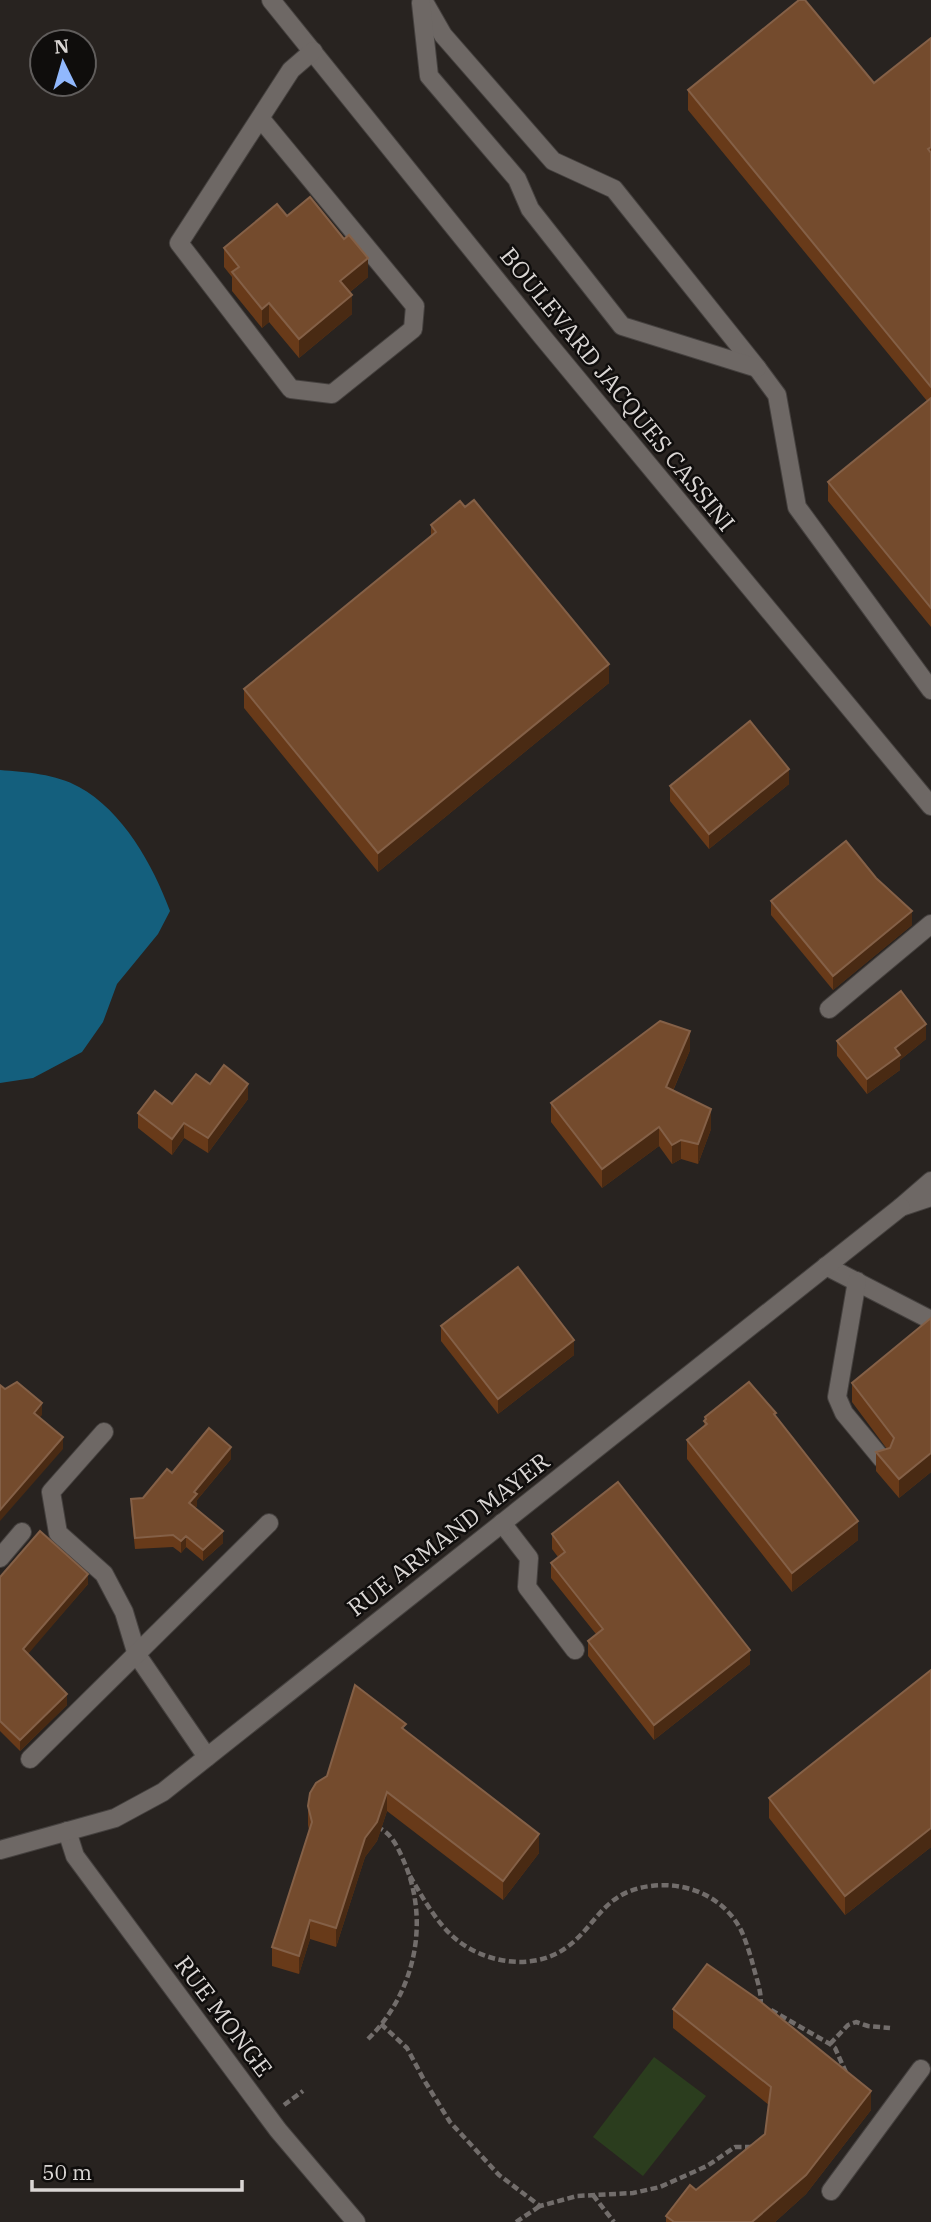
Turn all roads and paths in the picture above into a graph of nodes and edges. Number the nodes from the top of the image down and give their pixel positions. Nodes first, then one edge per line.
1 (271, 0) edge
2 (422, 0) edge
3 (313, 51) junction
4 (261, 119) junction
5 (757, 368) junction
6 (931, 690) edge
7 (931, 806) edge
8 (931, 924) edge
9 (829, 1009) dead end
10 (931, 1181) edge
11 (931, 1197) edge
12 (901, 1207) junction
13 (826, 1266) junction
14 (857, 1281) junction
15 (931, 1320) edge
16 (104, 1432) dead end
17 (882, 1460) edge
18 (269, 1523) dead end
19 (502, 1523) junction
20 (22, 1532) dead end
21 (0, 1558) edge
22 (575, 1650) dead end
23 (137, 1654) junction
24 (207, 1756) junction
25 (30, 1759) dead end
26 (381, 1829) edge
27 (67, 1831) junction
28 (0, 1850) edge
29 (410, 1876) junction
30 (762, 2004) junction
31 (759, 2011) edge
32 (381, 2024) junction
33 (890, 2028) dead end
34 (368, 2039) dead end
35 (830, 2044) junction
36 (921, 2069) dead end
37 (845, 2089) edge
38 (757, 2148) edge
39 (831, 2191) dead end
40 (592, 2195) junction
41 (540, 2206) junction
42 (356, 2222) edge
43 (516, 2222) edge
44 (614, 2222) edge

1 - 3 street, BOULEVARD JACQUES CASSINI
2 - 5 street
2 - 5 street
3 - 4 street
3 - 7 street, BOULEVARD JACQUES CASSINI
4 - 4 street
5 - 6 street
8 - 9 street
10 - 12 street, RUE ARMAND MAYER
11 - 12 street, RUE ARMAND MAYER
12 - 13 street, RUE ARMAND MAYER
13 - 14 street
13 - 19 street, RUE ARMAND MAYER
14 - 15 street
14 - 17 street
16 - 23 street
18 - 23 street
19 - 22 street
19 - 24 street, RUE ARMAND MAYER
20 - 21 street
23 - 24 street
23 - 25 street
24 - 27 street, RUE ARMAND MAYER
26 - 29 path
27 - 28 street, RUE ARMAND MAYER
27 - 42 street, RUE MONGE
29 - 30 path
29 - 32 path
30 - 31 path
30 - 35 path
32 - 34 path
32 - 41 path
33 - 35 path
35 - 37 path
36 - 39 street
38 - 40 path
40 - 41 path
40 - 44 path
41 - 43 path

